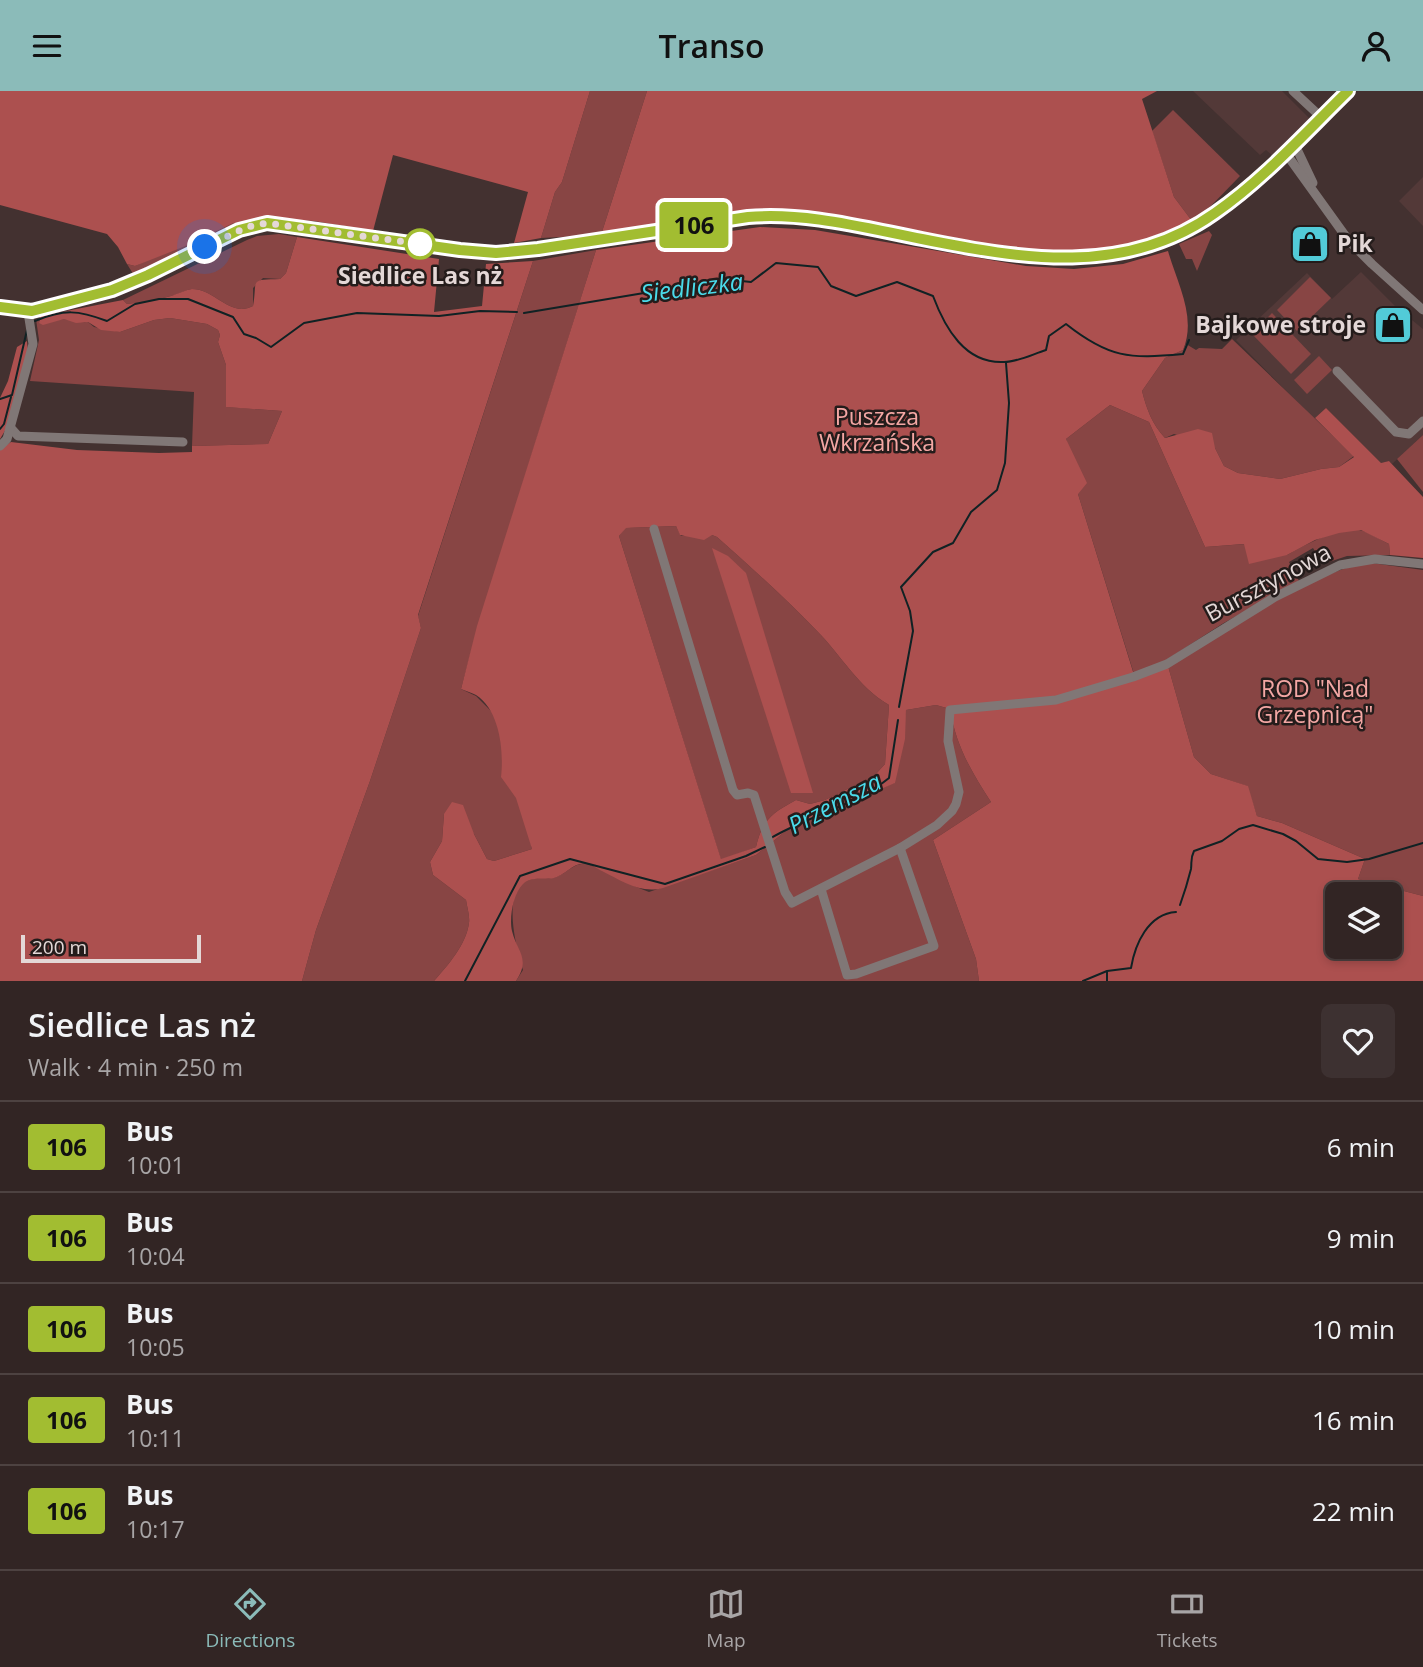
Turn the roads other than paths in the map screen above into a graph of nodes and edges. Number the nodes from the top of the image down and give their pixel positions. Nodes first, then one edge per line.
1 (1293, 91) edge
2 (1348, 91) edge
3 (1321, 117) junction
4 (1294, 143) junction
5 (1285, 152) junction
6 (1323, 204) junction
7 (0, 307) edge
8 (1423, 310) edge
9 (28, 311) junction
10 (1337, 371) dead end
11 (1423, 421) edge
12 (10, 427) junction
13 (183, 442) dead end
14 (0, 446) edge
15 (654, 529) dead end
16 (1423, 564) edge
17 (900, 848) junction
18 (821, 888) junction

1 - 3 street
2 - 3 street
3 - 4 street
4 - 5 street
4 - 6 street
5 - 6 street
5 - 9 street
6 - 8 street
7 - 9 street
9 - 12 street
10 - 11 street
12 - 13 street
12 - 14 street
15 - 18 street
16 - 17 street, Bursztynowa
17 - 18 street
17 - 18 street

